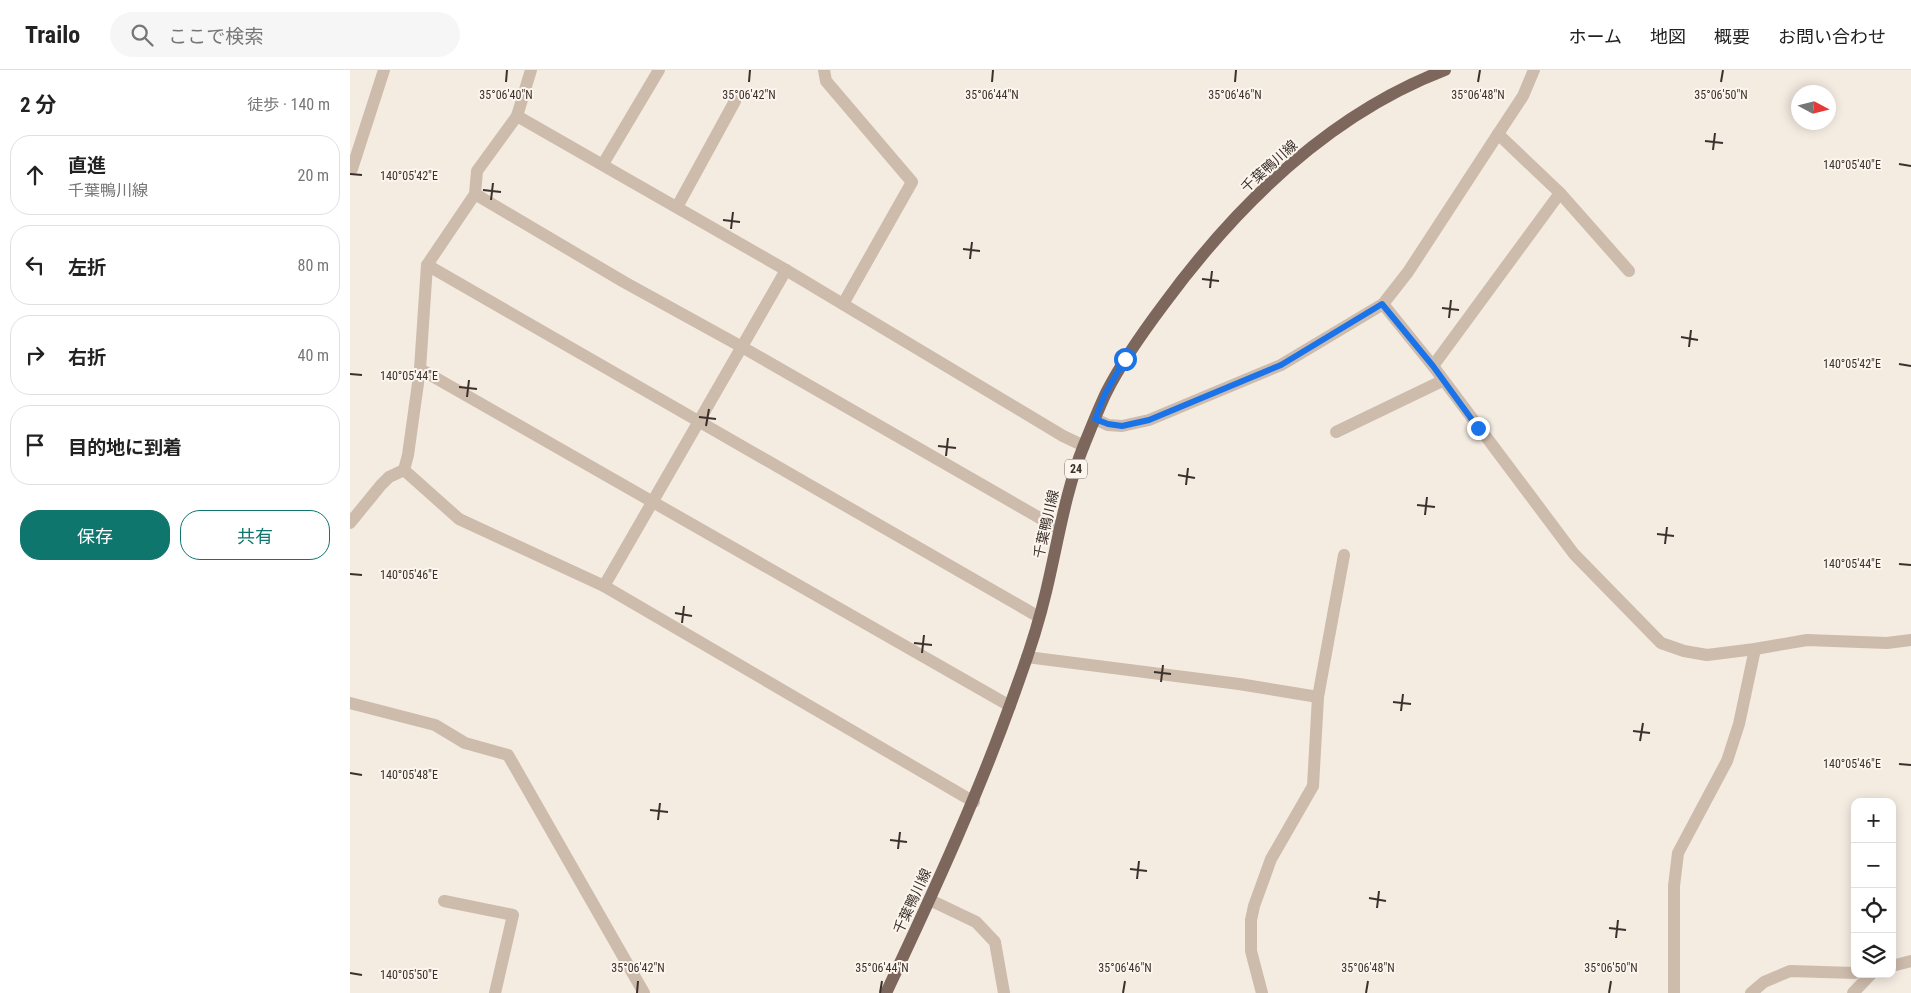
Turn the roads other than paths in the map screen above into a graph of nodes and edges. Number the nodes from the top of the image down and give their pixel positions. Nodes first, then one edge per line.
1 (384, 70) edge
2 (531, 70) edge
3 (659, 70) edge
4 (824, 70) edge
5 (1446, 70) edge
6 (1534, 70) edge
7 (735, 101) dead end
8 (517, 116) junction
9 (1498, 134) junction
10 (603, 164) junction
11 (350, 170) edge
12 (1560, 193) junction
13 (475, 194) junction
14 (678, 207) junction
15 (428, 265) junction
16 (786, 270) junction
17 (1630, 271) dead end
18 (843, 304) junction
19 (1382, 304) junction
20 (742, 346) junction
21 (1433, 366) junction
22 (420, 369) junction
23 (1442, 381) junction
24 (1095, 419) junction
25 (698, 422) junction
26 (1336, 432) dead end
27 (1084, 446) junction
28 (404, 470) junction
29 (652, 502) junction
30 (350, 523) edge
31 (1059, 529) junction
32 (1344, 555) dead end
33 (604, 586) junction
34 (1039, 618) junction
35 (1911, 640) edge
36 (1755, 649) junction
37 (1027, 657) junction
38 (1318, 697) junction
39 (350, 703) edge
40 (1010, 706) junction
41 (974, 802) junction
42 (930, 900) junction
43 (444, 901) dead end
44 (1911, 961) edge
45 (1896, 965) edge
46 (1851, 973) edge
47 (1867, 978) edge
48 (495, 993) edge
49 (644, 993) edge
50 (886, 993) edge
51 (1004, 993) edge
52 (1262, 993) edge
53 (1674, 993) edge
54 (1751, 993) edge
55 (1853, 993) edge

1 - 11 street
2 - 8 street
3 - 10 street
4 - 18 street
5 - 24 main road, 千葉鴨川線 / 24
6 - 9 street
7 - 14 street
8 - 10 street
8 - 13 street
9 - 12 street
9 - 19 street
10 - 14 street
12 - 17 street
12 - 21 street
13 - 15 street
13 - 20 street
14 - 16 street
15 - 22 street
15 - 25 street
16 - 18 street
16 - 20 street
18 - 27 street
19 - 21 street
19 - 24 street
20 - 25 street
20 - 31 street
21 - 23 street
22 - 28 street
22 - 29 street
23 - 26 street
23 - 36 street
24 - 27 main road, 千葉鴨川線 / 24
25 - 29 street
25 - 34 street
27 - 31 main road, 千葉鴨川線 / 24
28 - 30 street
28 - 33 street
29 - 33 street
29 - 40 street
31 - 34 main road, 千葉鴨川線 / 24
32 - 38 street
33 - 41 street
34 - 37 main road, 千葉鴨川線 / 24
35 - 36 street
36 - 53 street
37 - 38 street
37 - 40 main road, 千葉鴨川線 / 24
38 - 52 street
39 - 49 street
40 - 41 main road, 千葉鴨川線 / 24
41 - 42 main road, 千葉鴨川線 / 24
42 - 50 main road, 千葉鴨川線 / 24
42 - 51 street
43 - 48 street
44 - 45 street
46 - 54 street
47 - 55 street

